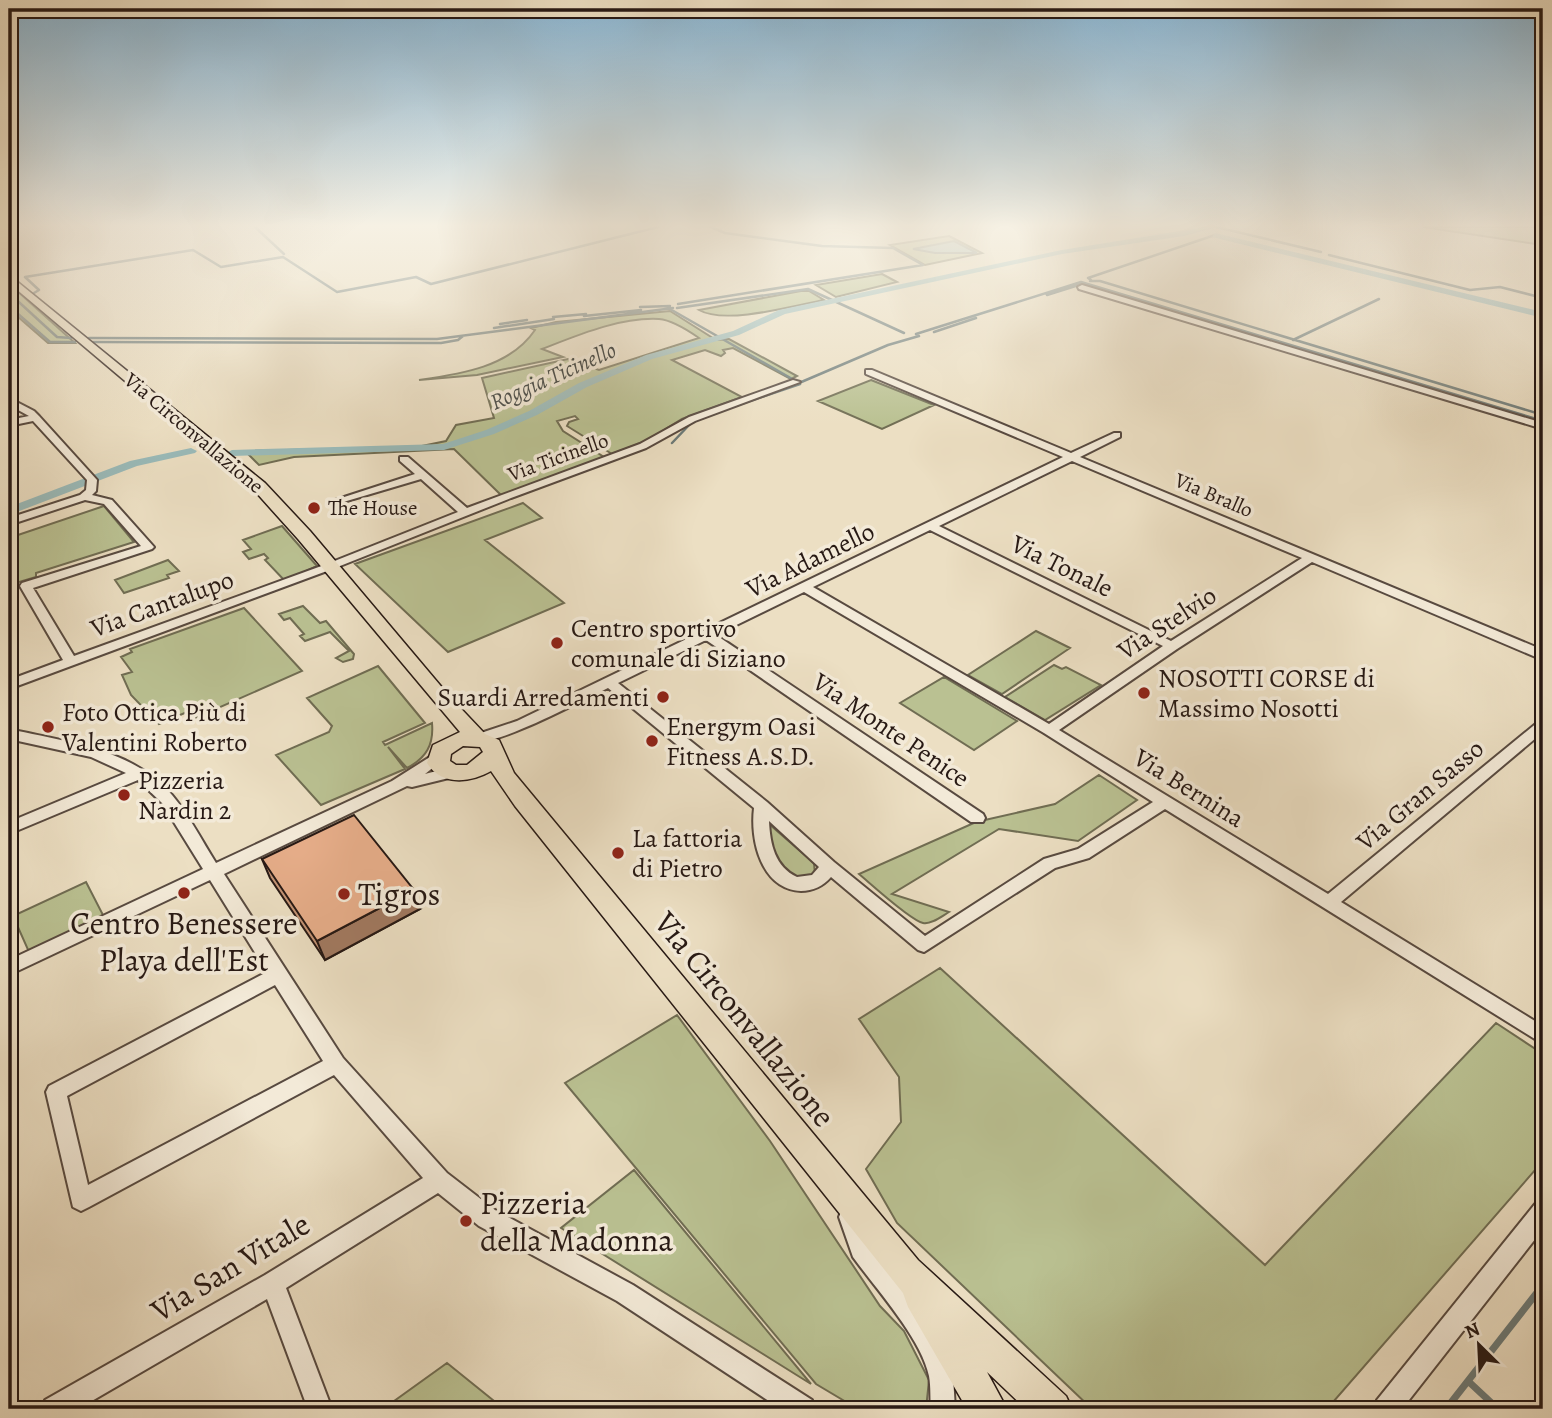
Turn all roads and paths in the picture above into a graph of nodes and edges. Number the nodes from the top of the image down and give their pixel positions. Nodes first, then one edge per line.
1 (27, 293) edge
2 (1102, 293) edge
3 (869, 372) dead end
4 (796, 382) dead end
5 (9, 401) edge
6 (36, 418) junction
7 (9, 423) edge
8 (1543, 426) edge
9 (1116, 435) dead end
10 (1073, 457) junction
11 (404, 459) dead end
12 (423, 475) junction
13 (84, 497) junction
14 (340, 500) dead end
15 (466, 513) junction
16 (9, 522) edge
17 (932, 527) junction
18 (1312, 557) junction
19 (331, 566) junction
20 (806, 587) junction
21 (707, 635) junction
22 (1172, 646) junction
23 (1543, 655) edge
24 (71, 662) junction
25 (609, 682) junction
26 (9, 685) edge
27 (443, 702) junction
28 (1543, 725) edge
29 (1049, 730) junction
30 (9, 734) edge
31 (486, 745) junction
32 (448, 764) junction
33 (141, 773) junction
34 (523, 800) junction
35 (1164, 802) junction
36 (762, 806) junction
37 (977, 818) dead end
38 (9, 828) edge
39 (828, 866) junction
40 (213, 872) junction
41 (1329, 903) junction
42 (9, 968) edge
43 (279, 974) junction
44 (1543, 1036) edge
45 (336, 1064) junction
46 (439, 1180) junction
47 (838, 1190) junction
48 (1543, 1212) edge
49 (906, 1272) junction
50 (272, 1283) junction
51 (783, 1394) junction
52 (54, 1409) edge
53 (320, 1409) edge
54 (803, 1409) edge
55 (809, 1409) edge
56 (943, 1409) edge
57 (988, 1409) edge
58 (1053, 1409) edge
59 (1386, 1409) edge

1 - 19 main road, Via Circonvallazione
2 - 8 street
3 - 10 street, Via Brallo
4 - 15 street, Via Ticinello
5 - 6 street
6 - 7 street
6 - 13 street
9 - 10 street, Via Adamello
10 - 17 street, Via Adamello
10 - 18 street, Via Brallo
11 - 12 street
12 - 14 street
12 - 15 street
13 - 16 street
13 - 24 street
15 - 19 street, Via Ticinello
17 - 20 street, Via Adamello
17 - 22 street, Via Tonale
18 - 22 street, Via Stelvio
18 - 23 street, Via Brallo
19 - 24 street, Via Cantalupo
19 - 27 main road, Via Circonvallazione
20 - 21 street, Via Adamello
20 - 29 street, Via Bernina
21 - 25 street, Via Adamello
21 - 37 street, Via Monte Penice
22 - 29 street, Via Stelvio
24 - 26 street, Via Cantalupo
25 - 31 street, Via Adamello
25 - 36 street
27 - 31 main road, Via Circonvallazione
27 - 32 main road
28 - 41 street, Via Gran Sasso
29 - 35 street, Via Bernina
30 - 33 street
31 - 32 main road
31 - 32 main road
31 - 34 main road, Via Circonvallazione
32 - 34 main road
32 - 40 street
33 - 38 street
33 - 40 street
34 - 47 main road, Via Circonvallazione
35 - 39 street
35 - 41 street, Via Bernina
36 - 39 street
36 - 39 street
40 - 42 street
40 - 43 street
41 - 44 street, Via Bernina
43 - 45 street
43 - 45 street
45 - 46 street
46 - 50 street, Via San Vitale
46 - 51 street
47 - 49 main road, Via Circonvallazione
47 - 56 street
48 - 59 street
49 - 57 main road
49 - 58 main road
50 - 52 street, Via San Vitale
50 - 53 street
51 - 54 street
51 - 55 street

